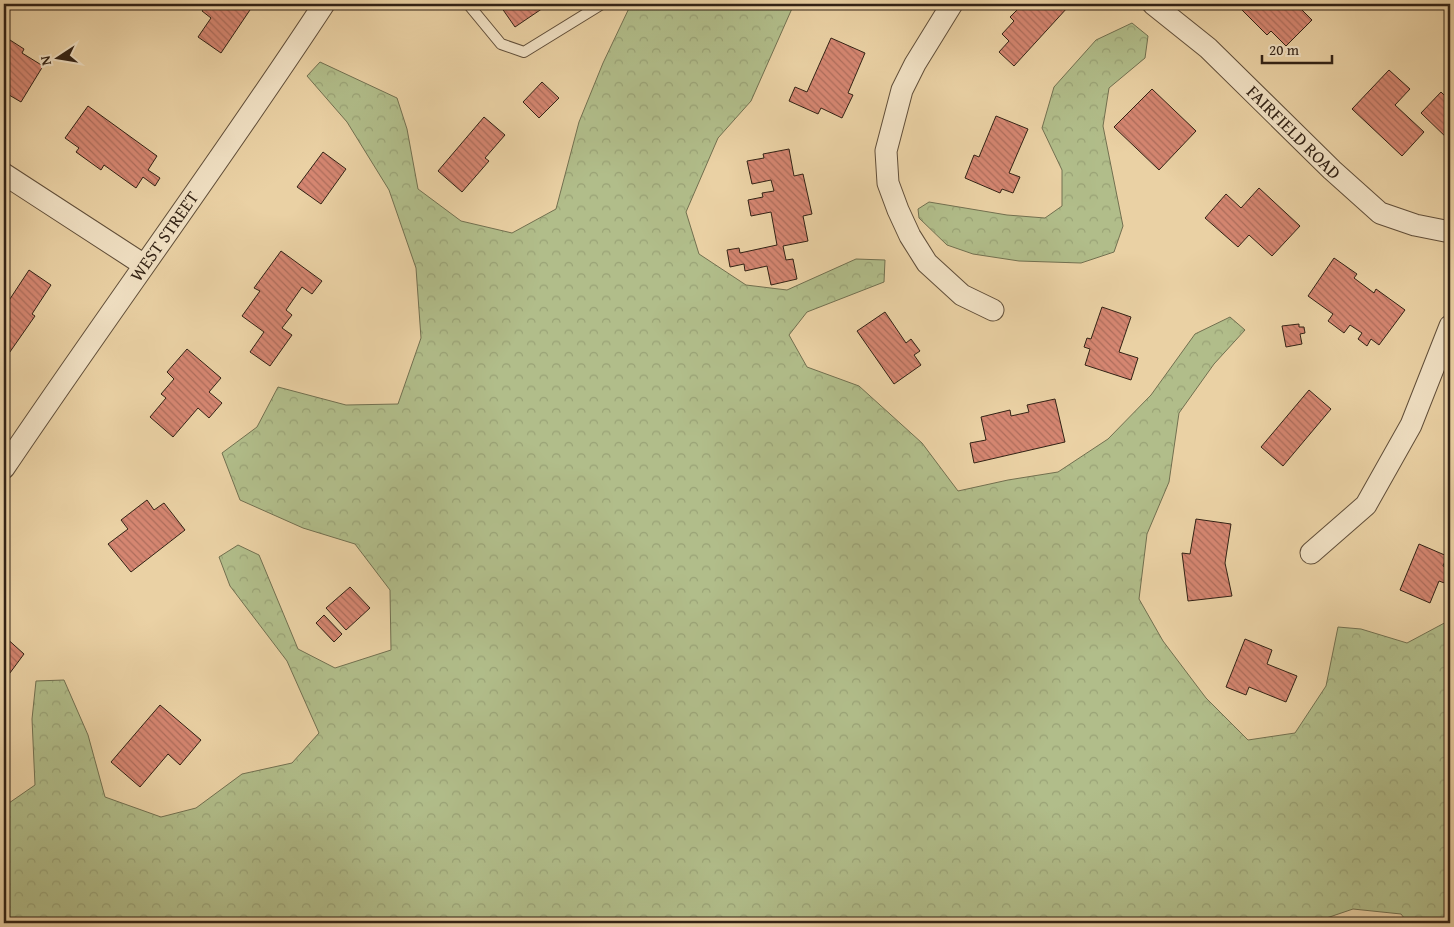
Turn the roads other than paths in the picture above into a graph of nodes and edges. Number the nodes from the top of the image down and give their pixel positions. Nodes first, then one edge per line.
1 (324, 4) edge
2 (468, 4) edge
3 (602, 4) edge
4 (952, 4) edge
5 (1153, 4) edge
6 (4, 174) edge
7 (1450, 232) edge
8 (144, 265) junction
9 (992, 310) dead end
10 (1450, 326) edge
11 (4, 468) edge
12 (1311, 552) dead end

1 - 8 street, WEST STREET
2 - 3 lane
4 - 9 street
5 - 7 street, FAIRFIELD ROAD
6 - 8 street
8 - 11 street, WEST STREET
10 - 12 street

